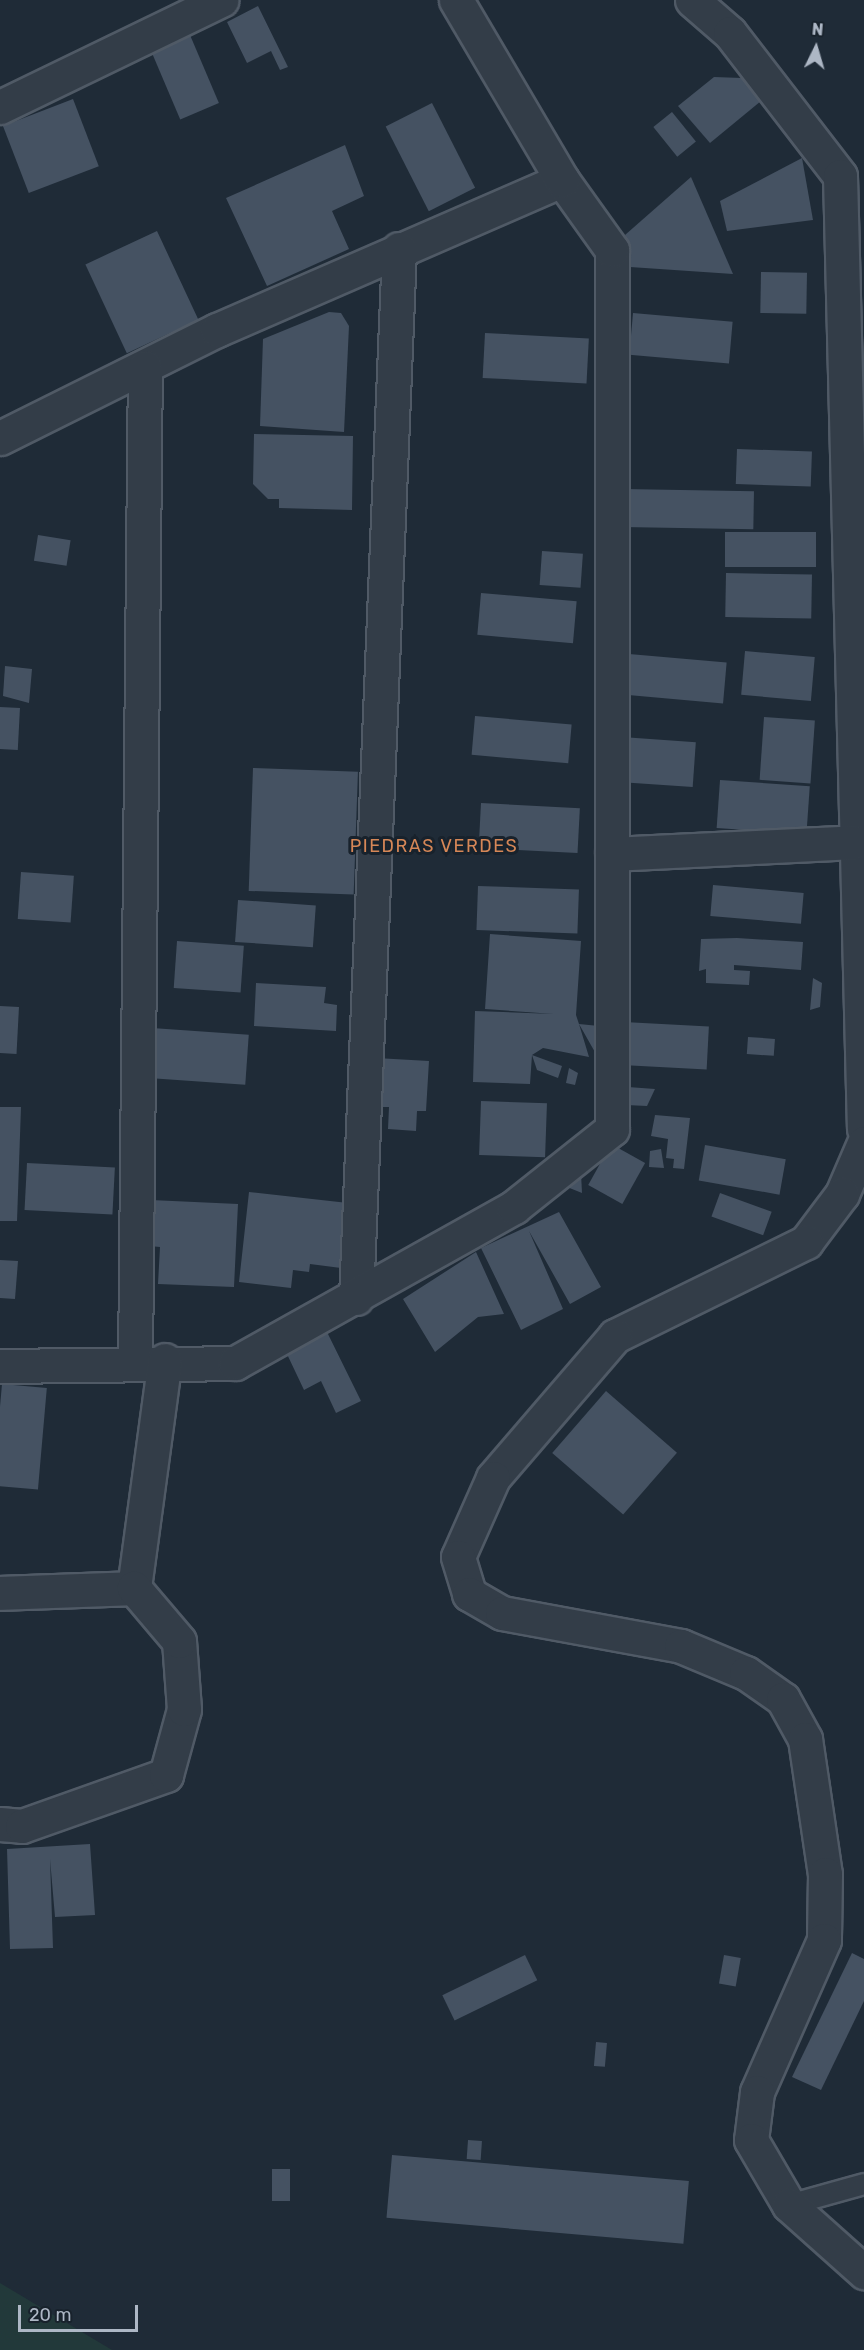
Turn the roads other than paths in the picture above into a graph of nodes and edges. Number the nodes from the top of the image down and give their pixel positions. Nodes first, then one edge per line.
1 (456, 0) edge
2 (692, 0) edge
3 (213, 2) edge
4 (0, 107) edge
5 (562, 180) junction
6 (399, 249) junction
7 (145, 367) junction
8 (0, 438) edge
9 (854, 842) junction
10 (612, 854) junction
11 (862, 1043) edge
12 (864, 1129) edge
13 (864, 1143) edge
14 (356, 1298) junction
15 (150, 1362) junction
16 (0, 1366) edge
17 (134, 1588) junction
18 (0, 1593) edge
19 (0, 1824) edge
20 (864, 2184) edge
21 (789, 2205) junction
22 (864, 2272) edge

1 - 5 street
2 - 9 street
3 - 4 street
5 - 6 street
5 - 10 street
6 - 7 street
6 - 14 street
7 - 8 street
7 - 15 street
9 - 10 street
9 - 11 street
10 - 14 street
11 - 12 street
13 - 21 street
14 - 15 street
15 - 16 street
15 - 17 street
17 - 18 street
17 - 19 street
20 - 21 lane
21 - 22 street

